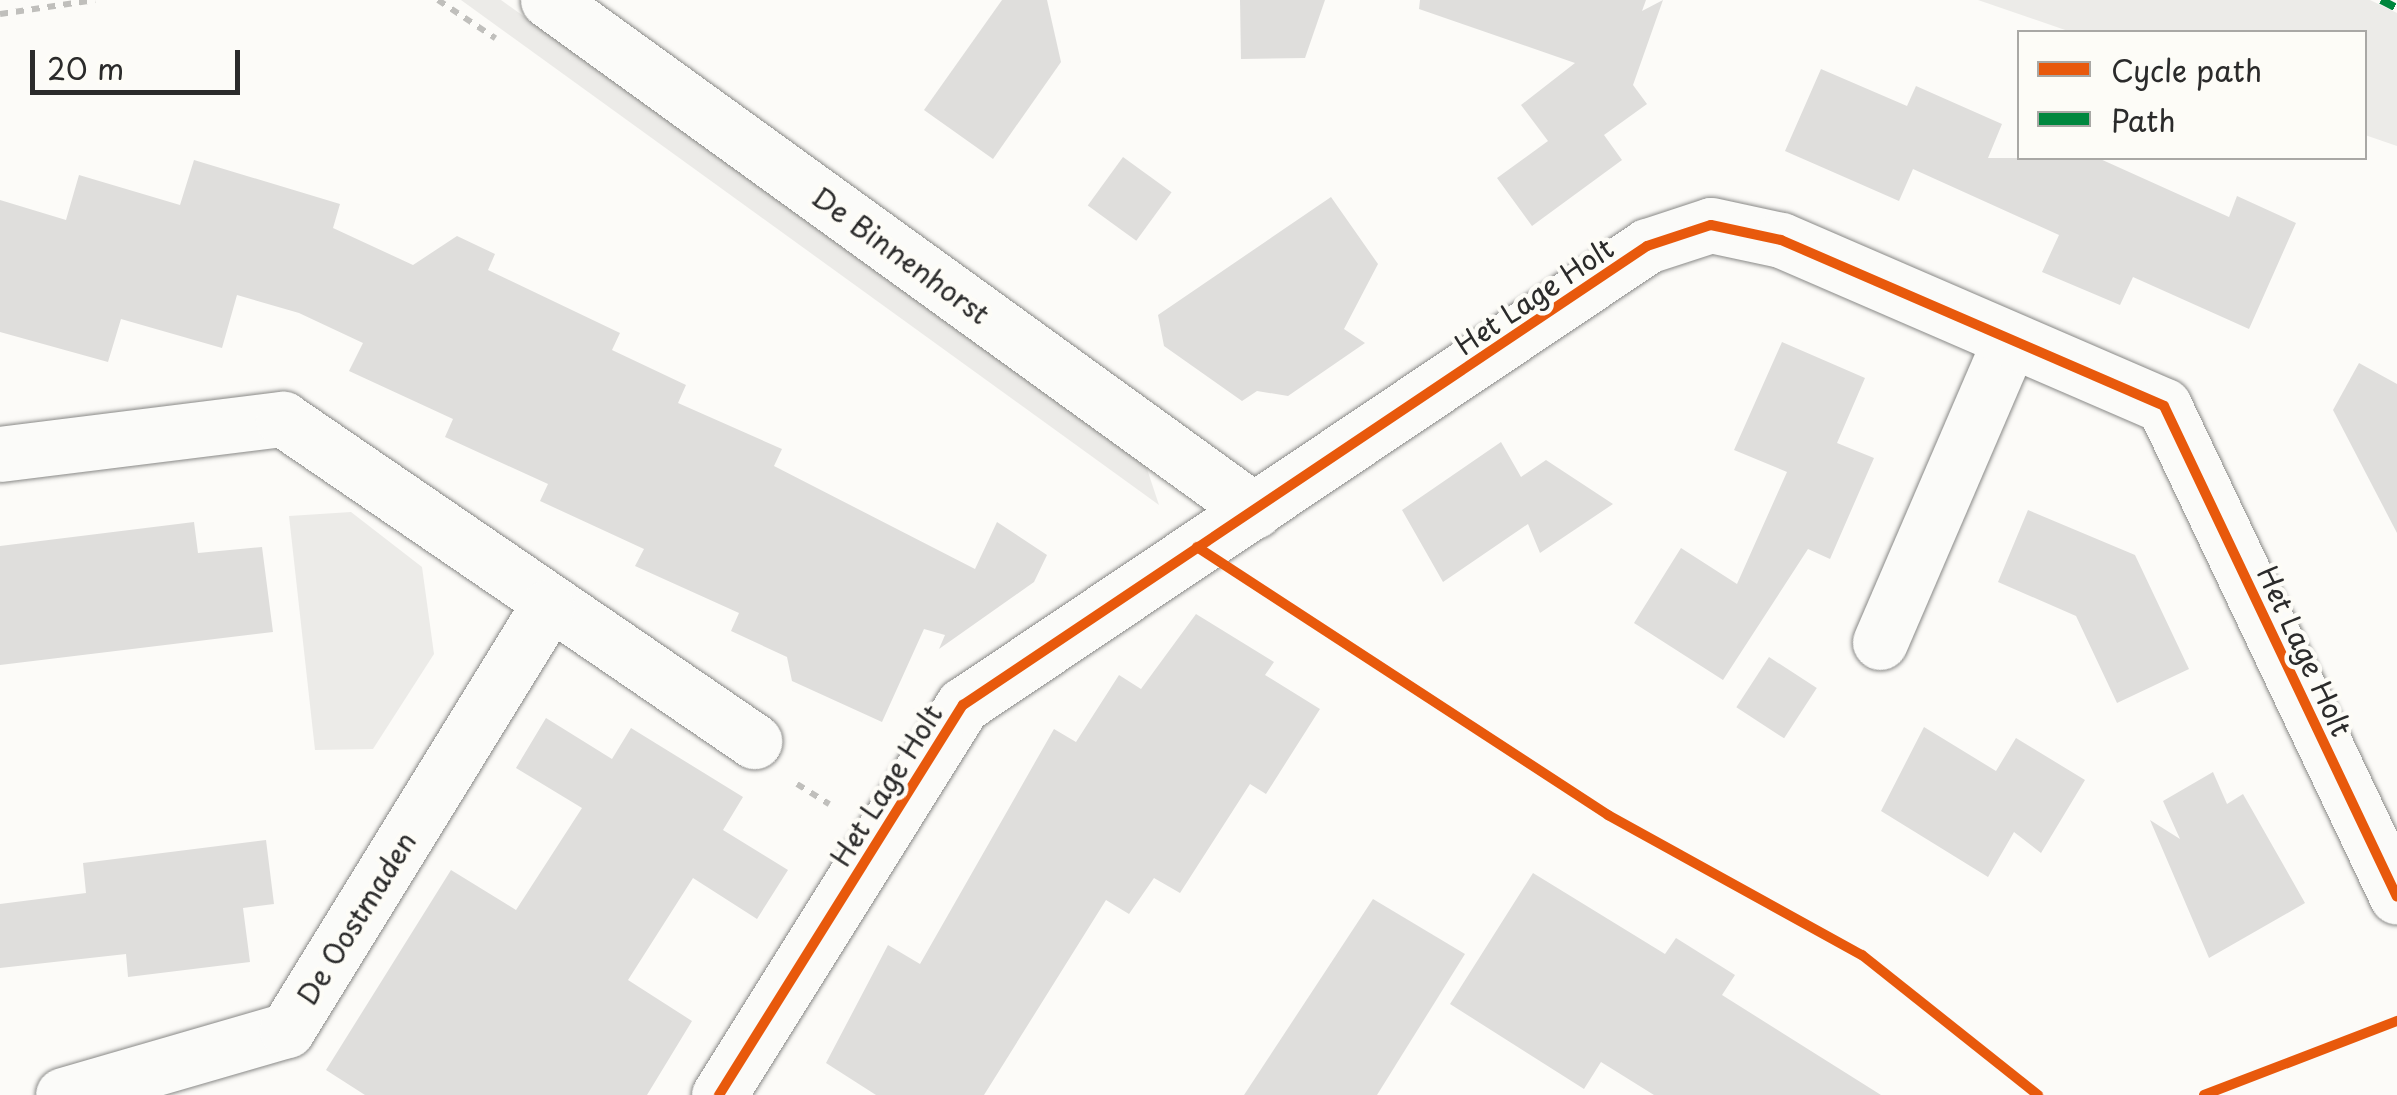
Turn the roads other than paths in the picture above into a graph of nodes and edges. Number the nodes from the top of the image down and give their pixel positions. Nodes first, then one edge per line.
1 (548, 0) edge
2 (2008, 342) junction
3 (0, 454) edge
4 (1255, 511) junction
5 (547, 608) junction
6 (1880, 642) dead end
7 (754, 741) road end
8 (2397, 897) edge
9 (64, 1095) edge
10 (719, 1095) edge

1 - 4 street, De Binnenhorst
2 - 4 street, Het Lage Holt
2 - 6 street
2 - 8 street, Het Lage Holt
3 - 5 street
4 - 10 street, Het Lage Holt
5 - 7 street
5 - 9 street, De Oostmaden

